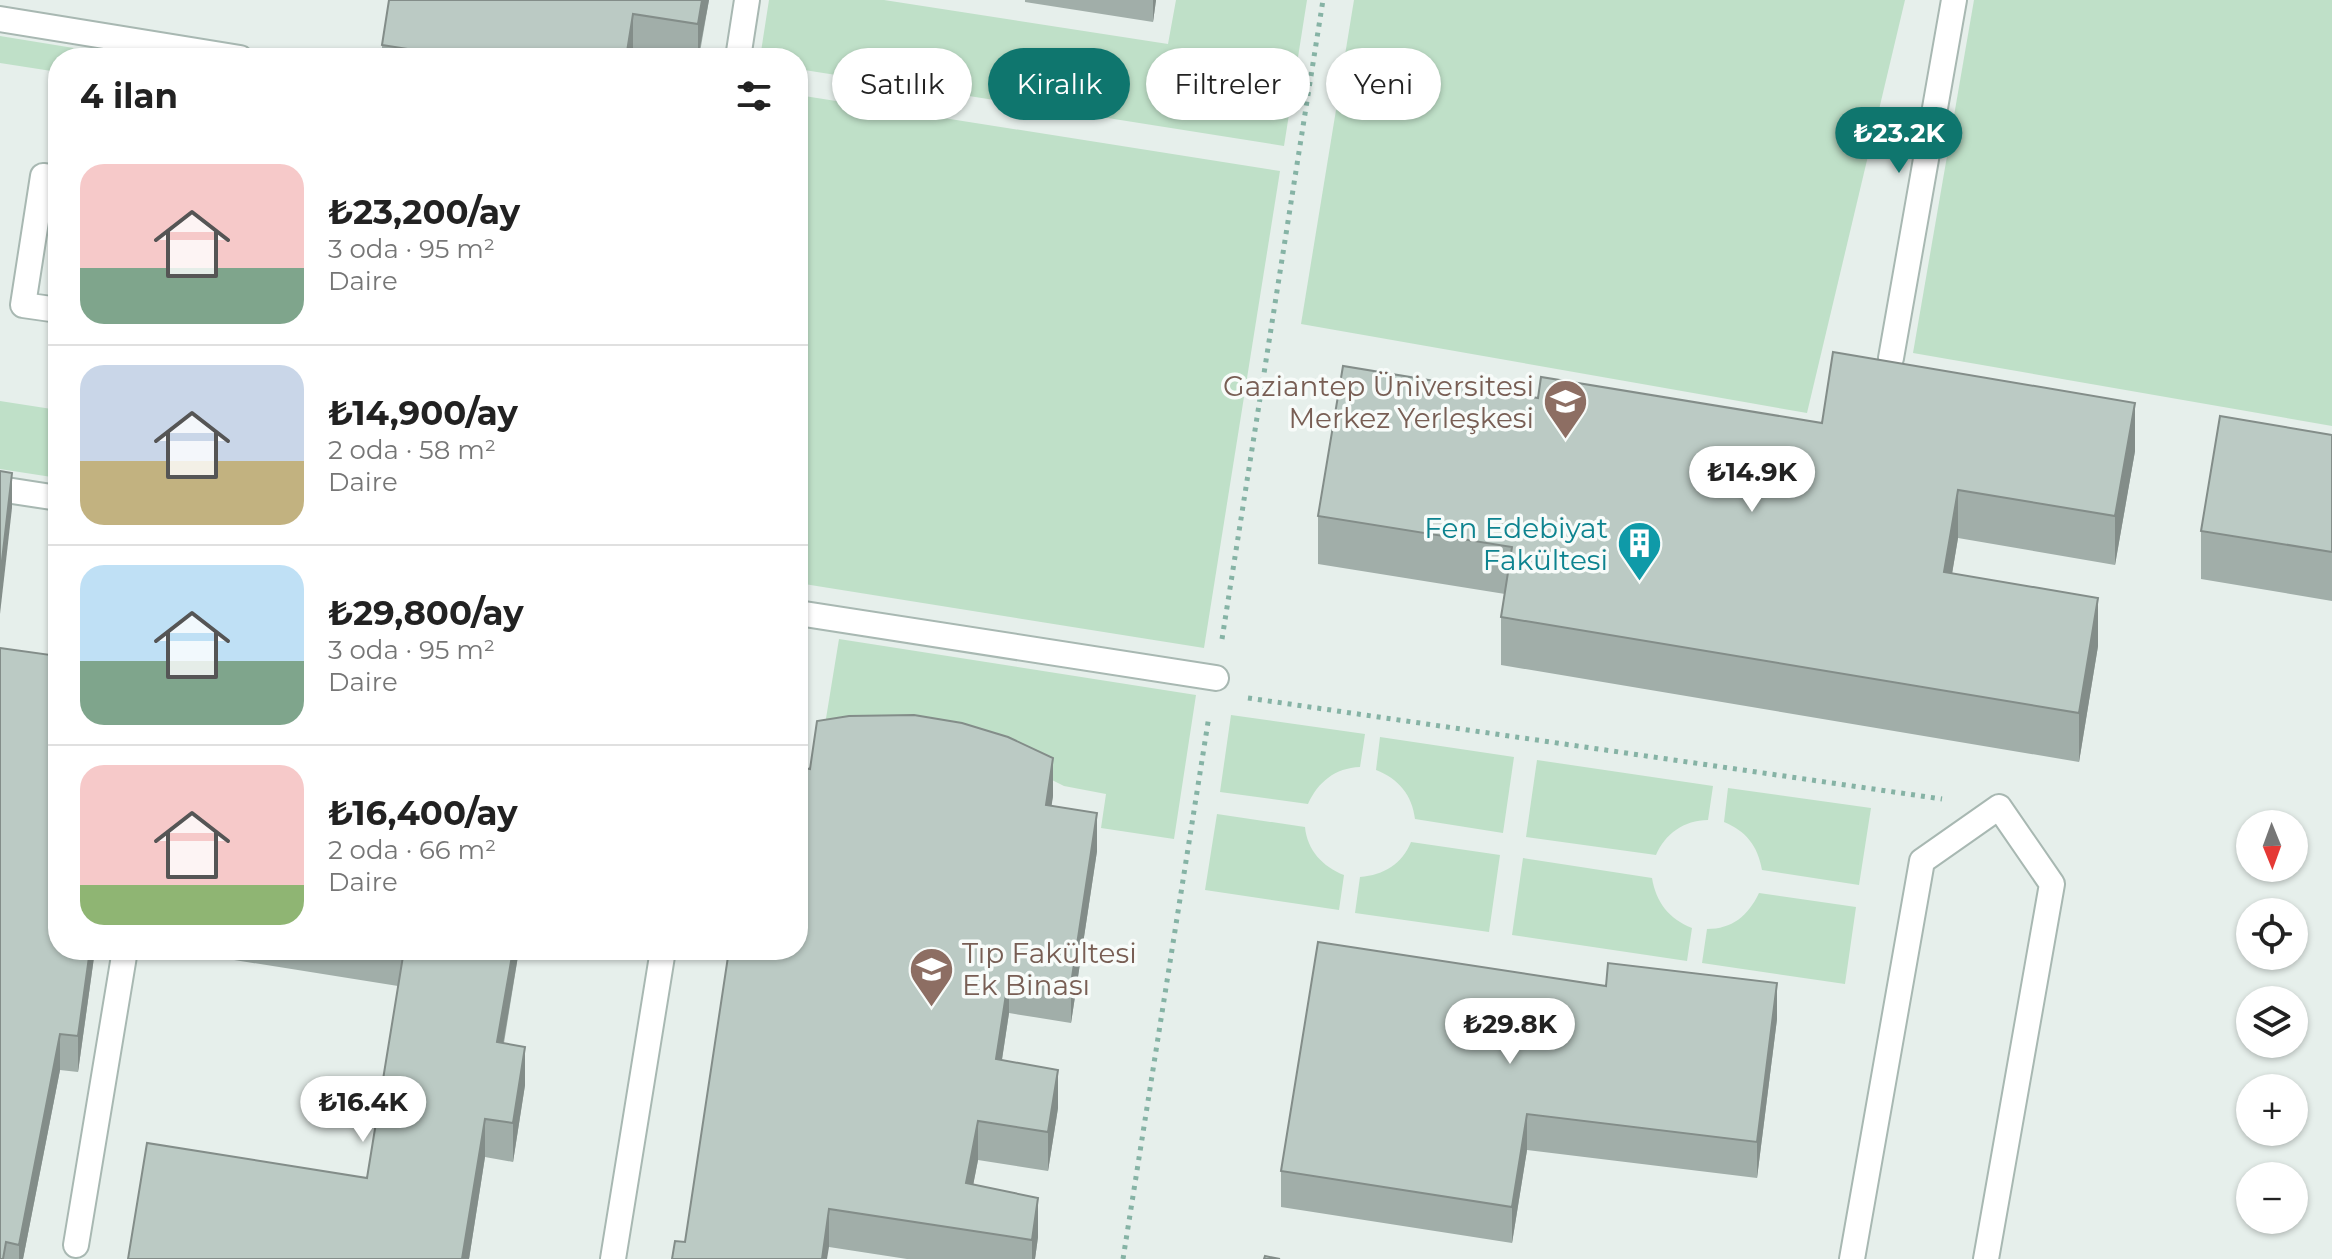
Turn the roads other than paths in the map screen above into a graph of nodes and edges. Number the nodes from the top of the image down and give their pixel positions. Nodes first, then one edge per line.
1 (747, 0) edge
2 (1954, 0) edge
3 (0, 19) edge
4 (178, 48) edge
5 (740, 48) edge
6 (48, 177) edge
7 (48, 309) edge
8 (1891, 358) edge
9 (0, 489) edge
10 (48, 496) edge
11 (808, 615) edge
12 (1214, 685) road end
13 (123, 960) edge
14 (661, 960) edge
15 (76, 1245) dead end
16 (613, 1259) edge
17 (1852, 1259) edge
18 (1986, 1259) edge

1 - 5 street
2 - 8 street
3 - 4 street
6 - 7 street
9 - 10 street
11 - 12 street
13 - 15 street
14 - 16 street
17 - 18 street

